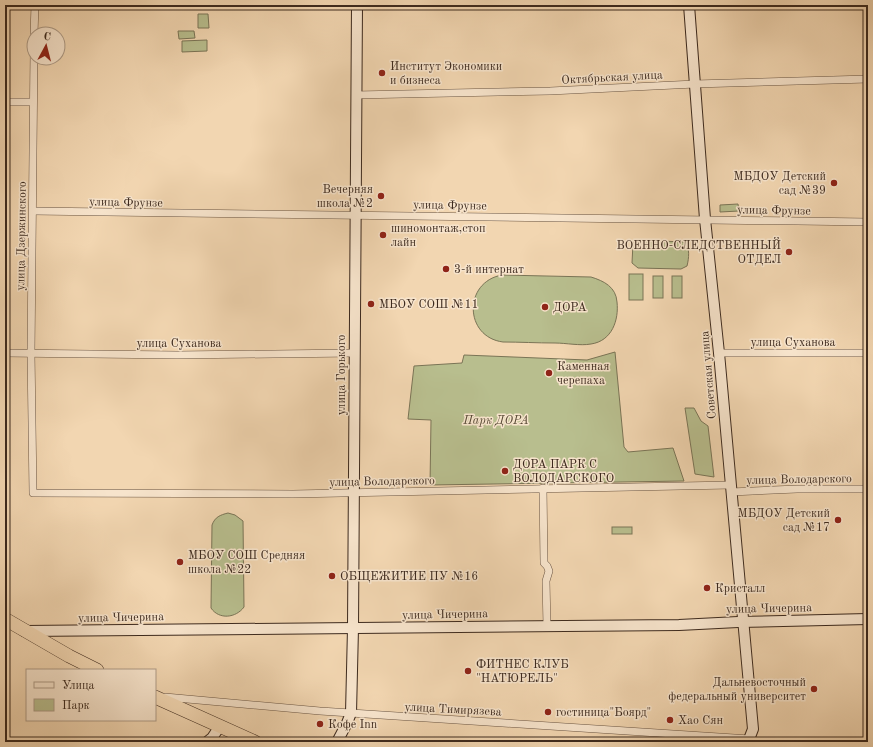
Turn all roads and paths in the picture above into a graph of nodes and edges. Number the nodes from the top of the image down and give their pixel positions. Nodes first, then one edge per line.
1 (35, 5) edge
2 (357, 5) edge
3 (689, 5) edge
4 (34, 26) edge
5 (34, 66) edge
6 (868, 78) edge
7 (695, 84) junction
8 (356, 95) junction
9 (5, 102) edge
10 (33, 102) junction
11 (33, 211) junction
12 (355, 215) junction
13 (705, 219) junction
14 (868, 222) edge
15 (5, 353) edge
16 (354, 353) junction
17 (719, 353) junction
18 (868, 353) edge
19 (31, 354) junction
20 (543, 488) junction
21 (731, 488) junction
22 (868, 489) edge
23 (353, 492) junction
24 (33, 493) joint
25 (5, 619) edge
26 (868, 619) edge
27 (743, 622) junction
28 (547, 626) junction
29 (353, 628) junction
30 (23, 630) junction
31 (95, 669) edge
32 (156, 697) edge
33 (156, 697) edge
34 (351, 713) junction
35 (220, 726) junction
36 (750, 740) edge
37 (206, 742) edge
38 (256, 742) edge
39 (337, 742) edge

1 - 4 street
2 - 8 main road, улица Горького
3 - 7 main road, Советская улица
5 - 10 street, улица Дзержинского
6 - 7 street, Октябрьская улица
7 - 8 street, Октябрьская улица
7 - 13 main road, Советская улица
8 - 12 main road, улица Горького
9 - 10 street
10 - 11 street, улица Дзержинского
11 - 12 street, улица Фрунзе
11 - 19 street, улица Дзержинского
12 - 13 street, улица Фрунзе
12 - 16 main road, улица Горького
13 - 14 street, улица Фрунзе
13 - 17 main road, Советская улица
15 - 19 street, улица Суханова
16 - 19 street, улица Суханова
16 - 23 main road, улица Горького
17 - 18 street, улица Суханова
17 - 21 main road, Советская улица
19 - 24 street, улица Дзержинского
20 - 21 street, улица Володарского
20 - 23 street, улица Володарского
20 - 28 street
21 - 22 street, улица Володарского
21 - 27 main road, Советская улица
23 - 24 street, улица Володарского
23 - 29 main road, улица Горького
25 - 30 highway
26 - 27 main road, улица Чичерина
27 - 28 main road, улица Чичерина
27 - 36 main road, Советская улица
28 - 29 main road, улица Чичерина
29 - 30 main road, улица Чичерина
29 - 34 main road, улица Горького
30 - 31 highway
32 - 34 street, улица Тимирязева
33 - 35 highway
34 - 36 street, улица Тимирязева
34 - 39 main road, улица Горького
35 - 37 main road
35 - 38 highway

